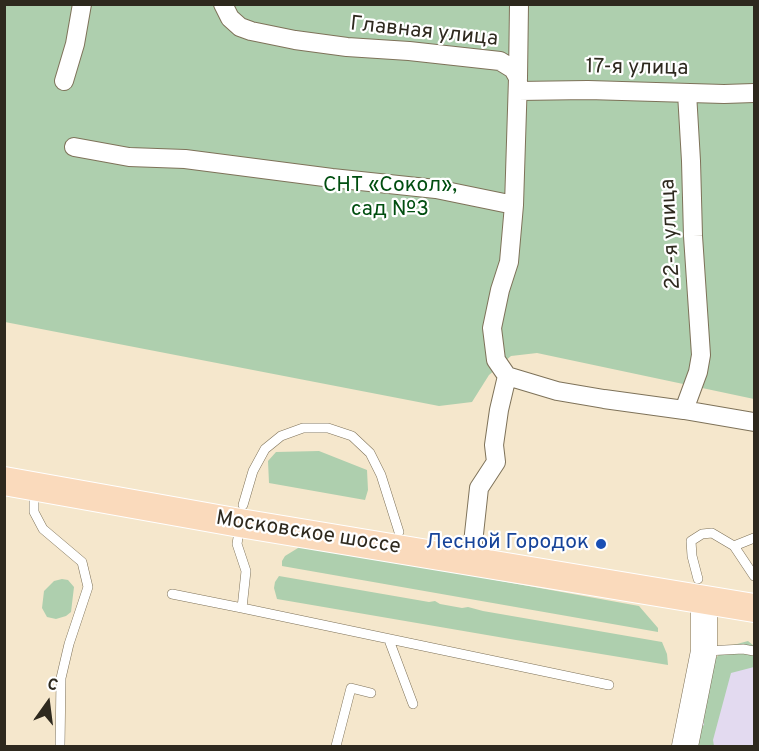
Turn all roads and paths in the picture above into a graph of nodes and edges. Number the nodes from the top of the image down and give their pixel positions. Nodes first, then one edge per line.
1 (82, 4) edge
2 (223, 4) edge
3 (519, 4) edge
4 (64, 81) dead end
5 (518, 84) junction
6 (687, 93) junction
7 (754, 93) edge
8 (74, 147) dead end
9 (513, 205) junction
10 (507, 376) junction
11 (684, 410) junction
12 (754, 422) edge
13 (4, 462) edge
14 (4, 481) edge
15 (34, 486) junction
16 (242, 514) junction
17 (399, 532) junction
18 (754, 538) edge
19 (473, 543) junction
20 (734, 546) junction
21 (754, 576) edge
22 (754, 588) edge
23 (701, 589) junction
24 (172, 594) dead end
25 (242, 608) junction
26 (754, 608) edge
27 (389, 640) junction
28 (704, 651) junction
29 (754, 651) edge
30 (609, 685) dead end
31 (371, 693) dead end
32 (413, 704) dead end
33 (60, 747) edge
34 (336, 747) edge
35 (685, 747) edge

1 - 4 street
2 - 5 street, Главная улица
3 - 5 street
5 - 6 street, 17-я улица
5 - 9 street
6 - 7 street, 17-я улица
6 - 11 street, 22-я улица
8 - 9 street
9 - 10 street
10 - 11 street
10 - 19 street
11 - 12 street
13 - 16 main road, Московское шоссе
14 - 15 main road, Московское шоссе
15 - 16 main road, Московское шоссе
15 - 33 lane
16 - 17 main road, Московское шоссе
16 - 17 lane
16 - 23 main road, Московское шоссе
16 - 25 lane
17 - 19 main road, Московское шоссе
18 - 20 lane
19 - 23 main road, Московское шоссе
20 - 21 lane
20 - 23 lane
22 - 23 main road, Московское шоссе
23 - 26 main road, Московское шоссе
23 - 28 street
24 - 25 lane
25 - 27 lane
27 - 30 lane
27 - 32 lane
28 - 29 lane
28 - 35 street
31 - 34 lane

